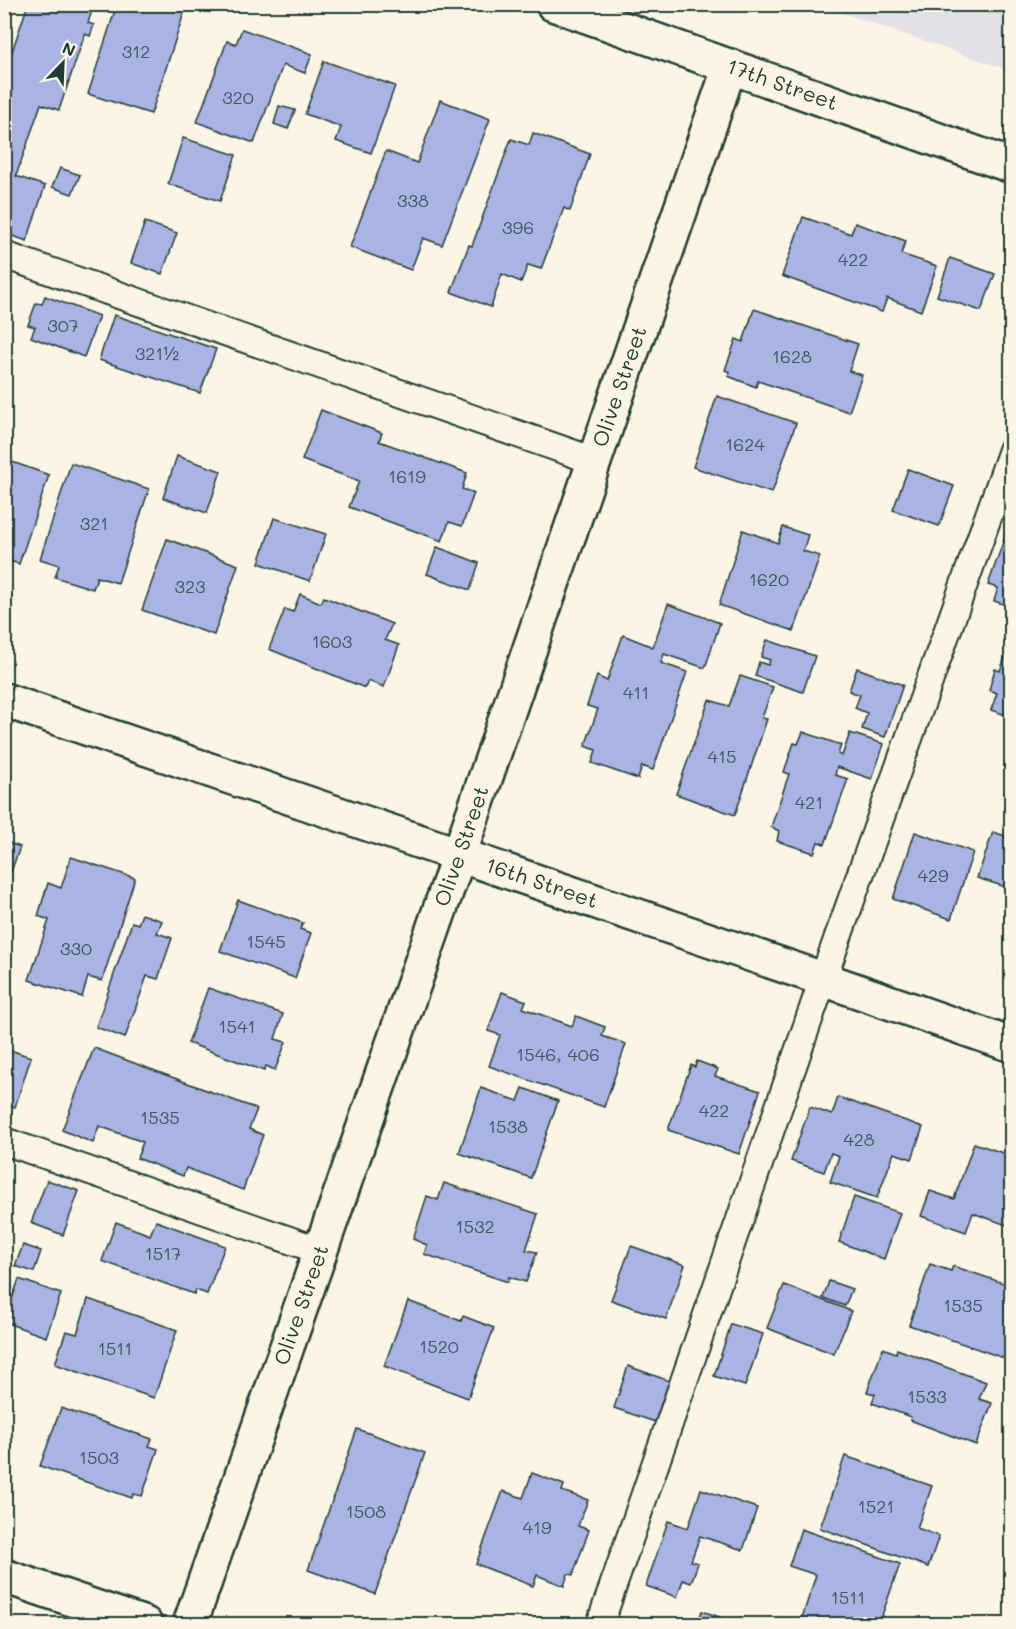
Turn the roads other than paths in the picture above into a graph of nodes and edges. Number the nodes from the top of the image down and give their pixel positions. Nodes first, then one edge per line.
1 (553, 4) edge
2 (730, 66) junction
3 (1011, 166) edge
4 (4, 255) edge
5 (1011, 450) edge
6 (595, 461) junction
7 (4, 699) edge
8 (459, 855) junction
9 (823, 979) junction
10 (1011, 1046) edge
11 (4, 1141) edge
12 (321, 1251) junction
13 (4, 1575) edge
14 (146, 1624) edge
15 (190, 1624) edge
16 (600, 1624) edge

1 - 2 street, 17th Street
2 - 3 street, 17th Street
2 - 6 street, Olive Street
4 - 6 lane
5 - 9 lane
6 - 8 street, Olive Street
7 - 8 street, 16th Street
8 - 9 street, 16th Street
8 - 12 street, Olive Street
9 - 10 street, 16th Street
9 - 16 lane
11 - 12 lane
12 - 15 street, Olive Street
13 - 14 street

